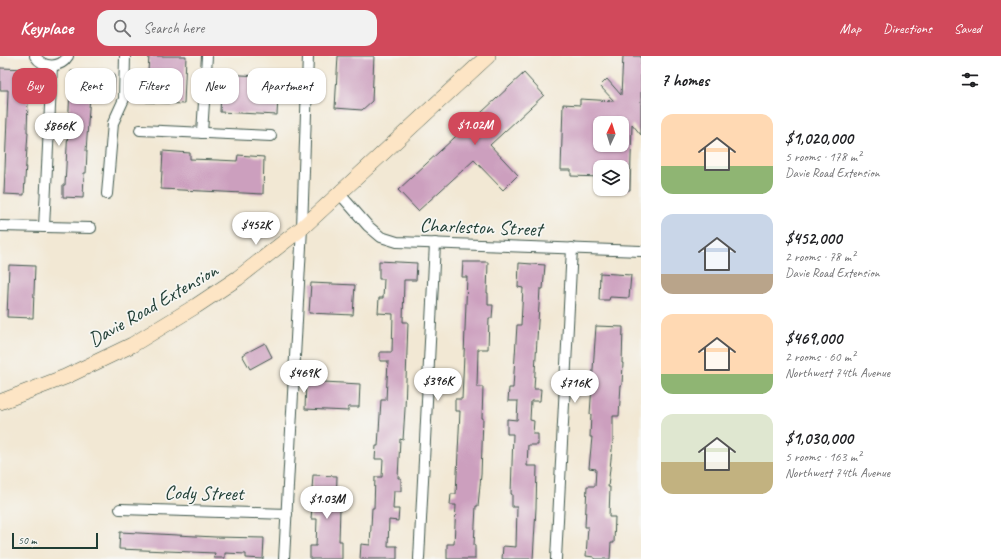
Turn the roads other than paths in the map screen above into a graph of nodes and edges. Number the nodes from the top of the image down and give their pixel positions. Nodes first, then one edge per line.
1 (35, 56) edge
2 (68, 56) edge
3 (125, 56) edge
4 (207, 56) edge
5 (308, 56) edge
6 (488, 56) edge
7 (52, 66) junction
8 (140, 130) dead end
9 (202, 133) junction
10 (271, 136) dead end
11 (107, 194) dead end
12 (339, 194) junction
13 (0, 226) edge
14 (44, 227) junction
15 (91, 228) dead end
16 (302, 228) junction
17 (435, 244) junction
18 (572, 248) junction
19 (641, 250) edge
20 (0, 402) edge
21 (120, 509) dead end
22 (287, 514) junction
23 (284, 559) edge
24 (419, 559) edge
25 (556, 559) edge

1 - 7 street
2 - 7 street
3 - 11 street
4 - 9 street
5 - 16 street
6 - 12 main road, Davie Road Extension
7 - 14 street
8 - 9 street
9 - 10 street
12 - 16 main road, Davie Road Extension
12 - 17 street, Charleston Street
13 - 14 street
14 - 15 street
16 - 20 main road, Davie Road Extension
16 - 22 street
17 - 18 street, Charleston Street
17 - 24 street
18 - 19 street, Charleston Street
18 - 25 street
21 - 22 street, Cody Street
22 - 23 street

